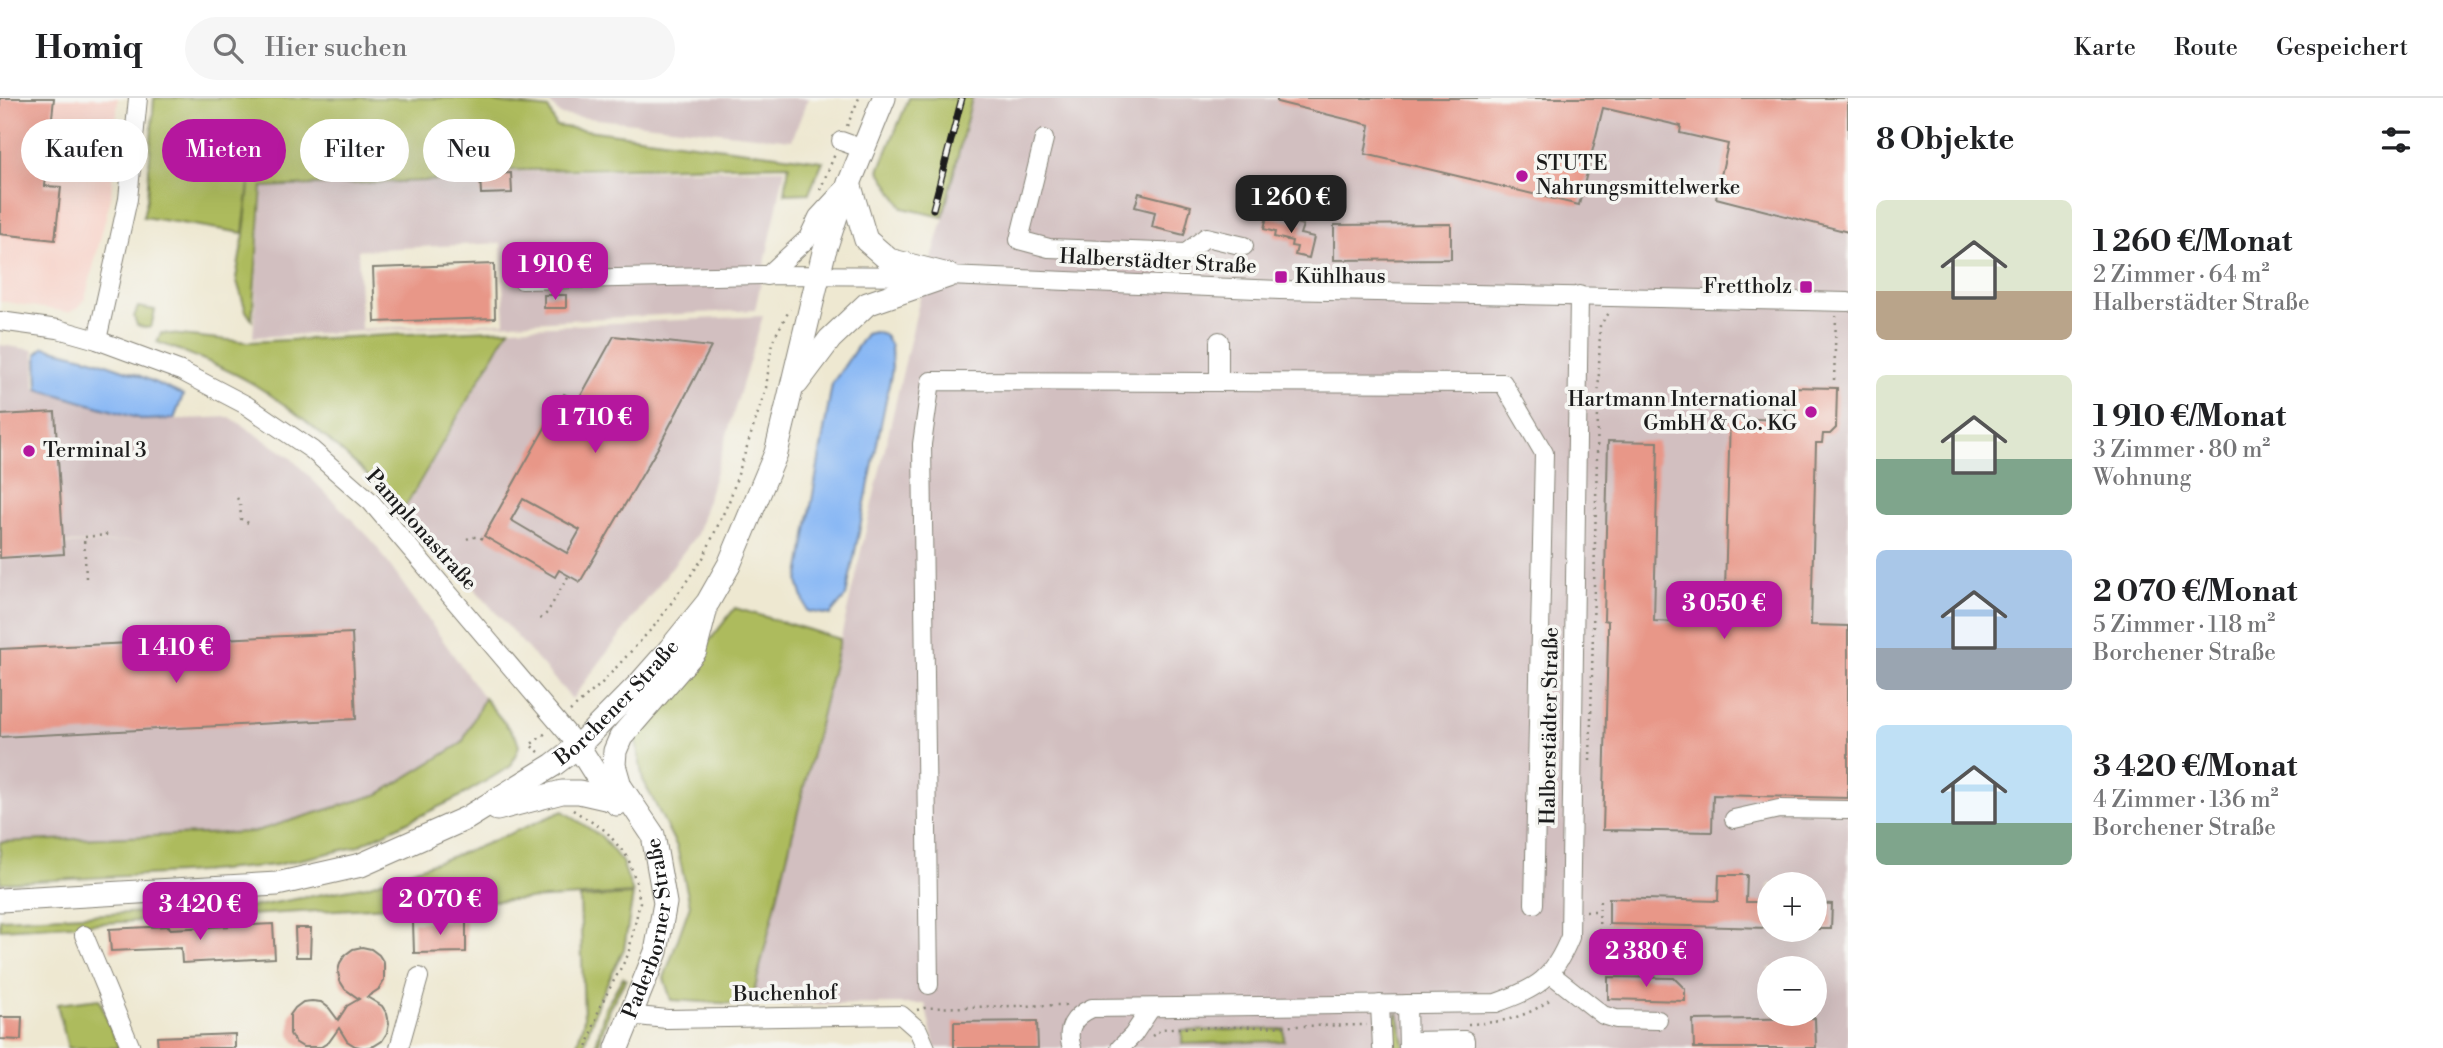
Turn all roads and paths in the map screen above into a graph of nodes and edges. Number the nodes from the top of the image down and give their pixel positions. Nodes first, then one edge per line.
1 (138, 98) edge
2 (859, 98) edge
3 (884, 98) edge
4 (1044, 139) dead end
5 (841, 141) junction
6 (863, 149) junction
7 (849, 183) junction
8 (818, 193) dead end
9 (1244, 246) dead end
10 (767, 276) junction
11 (809, 276) junction
12 (948, 276) junction
13 (522, 280) dead end
14 (1579, 295) junction
15 (1620, 296) junction
16 (1842, 302) edge
17 (0, 321) edge
18 (97, 340) junction
19 (1219, 341) dead end
20 (1219, 380) junction
21 (1834, 380) dead end
22 (791, 391) junction
23 (237, 498) dead end
24 (252, 524) dead end
25 (106, 528) dead end
26 (467, 539) dead end
27 (485, 540) dead end
28 (569, 575) dead end
29 (86, 578) dead end
30 (708, 602) junction
31 (540, 619) dead end
32 (558, 722) junction
33 (578, 746) junction
34 (553, 765) junction
35 (1590, 768) dead end
36 (571, 792) junction
37 (614, 800) junction
38 (1848, 810) edge
39 (467, 818) junction
40 (1734, 819) dead end
41 (656, 855) junction
42 (1600, 896) dead end
43 (0, 900) edge
44 (1586, 900) dead end
45 (1534, 904) dead end
46 (1588, 911) dead end
47 (1600, 911) junction
48 (1586, 922) dead end
49 (1599, 932) dead end
50 (84, 935) dead end
51 (1551, 974) junction
52 (419, 977) dead end
53 (929, 985) dead end
54 (1380, 1004) junction
55 (1407, 1004) junction
56 (1059, 1005) dead end
57 (1151, 1008) junction
58 (628, 1015) junction
59 (901, 1015) junction
60 (1658, 1020) dead end
61 (1408, 1044) edge
62 (131, 1048) edge
63 (399, 1048) edge
64 (587, 1048) edge
65 (617, 1048) edge
66 (926, 1048) edge
67 (1072, 1048) edge
68 (1120, 1048) edge
69 (1381, 1048) edge
70 (1465, 1048) edge

1 - 18 street
2 - 5 path
3 - 6 main road, Borchener Straße
4 - 9 street
5 - 6 street
5 - 8 path
6 - 7 main road, Borchener Straße
7 - 10 street
7 - 11 main road, Borchener Straße
7 - 12 main road
10 - 11 street, Halberstädter Straße
10 - 13 street, Halberstädter Straße
11 - 12 street, Halberstädter Straße
11 - 22 main road, Borchener Straße
11 - 32 path
12 - 14 street, Halberstädter Straße
12 - 22 main road
14 - 15 street, Halberstädter Straße
14 - 51 street, Halberstädter Straße
15 - 16 street, Halberstädter Straße
15 - 35 path
16 - 21 path
17 - 18 street, Pamplonastraße
18 - 32 street, Pamplonastraße
19 - 20 street
20 - 45 street
20 - 53 street
22 - 30 main road, Borchener Straße
23 - 24 path
25 - 29 path
26 - 27 path
28 - 31 path
30 - 33 main road, Borchener Straße
30 - 41 main road
32 - 33 street, Pamplonastraße
32 - 34 path
33 - 34 main road, Borchener Straße
33 - 37 main road, Paderborner Straße
34 - 39 main road, Borchener Straße
36 - 37 main road
36 - 39 main road
36 - 64 path
37 - 41 main road, Paderborner Straße
38 - 40 street
39 - 43 main road, Borchener Straße
41 - 58 main road, Paderborner Straße
42 - 47 path
44 - 48 path
46 - 47 path
47 - 49 path
50 - 62 street
51 - 55 street, Halberstädter Straße
51 - 60 street
52 - 63 street
54 - 55 street, Halberstädter Straße
54 - 57 street, Halberstädter Straße
54 - 69 street
55 - 61 street
56 - 59 path
57 - 67 street, Halberstädter Straße
57 - 68 street
58 - 59 street, Buchenhof
58 - 65 main road, Paderborner Straße
59 - 66 street
61 - 70 street

